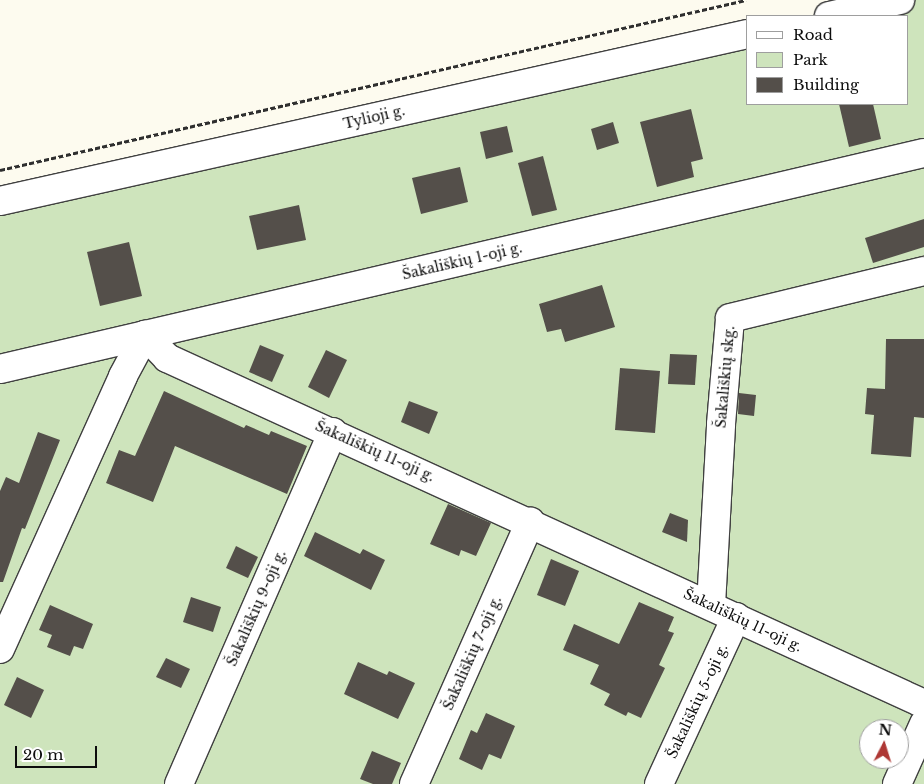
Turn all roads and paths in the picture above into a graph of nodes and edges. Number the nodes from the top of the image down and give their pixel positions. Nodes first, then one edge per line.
1 (746, 0) edge
2 (900, 0) edge
3 (833, 15) edge
4 (746, 34) edge
5 (924, 153) edge
6 (0, 170) edge
7 (0, 200) edge
8 (924, 271) edge
9 (145, 336) junction
10 (0, 369) edge
11 (333, 432) junction
12 (530, 522) junction
13 (711, 606) junction
14 (736, 617) junction
15 (0, 649) edge
16 (924, 704) edge
17 (924, 724) edge
18 (179, 784) edge
19 (414, 784) edge
20 (659, 784) edge
21 (897, 784) edge

1 - 6 path
2 - 3 street
4 - 7 street, Tylioji g.
5 - 9 street, Šakališkių 1-oji g.
8 - 13 street, Šakališkių skg.
9 - 10 street, Šakališkių 1-oji g.
9 - 11 street, Šakališkių 11-oji g.
9 - 15 street
11 - 12 street, Šakališkių 11-oji g.
11 - 18 street, Šakališkių 9-oji g.
12 - 13 street, Šakališkių 11-oji g.
12 - 19 street, Šakališkių 7-oji g.
13 - 14 street, Šakališkių 11-oji g.
14 - 16 street, Šakališkių 11-oji g.
14 - 20 street, Šakališkių 5-oji g.
17 - 21 street

